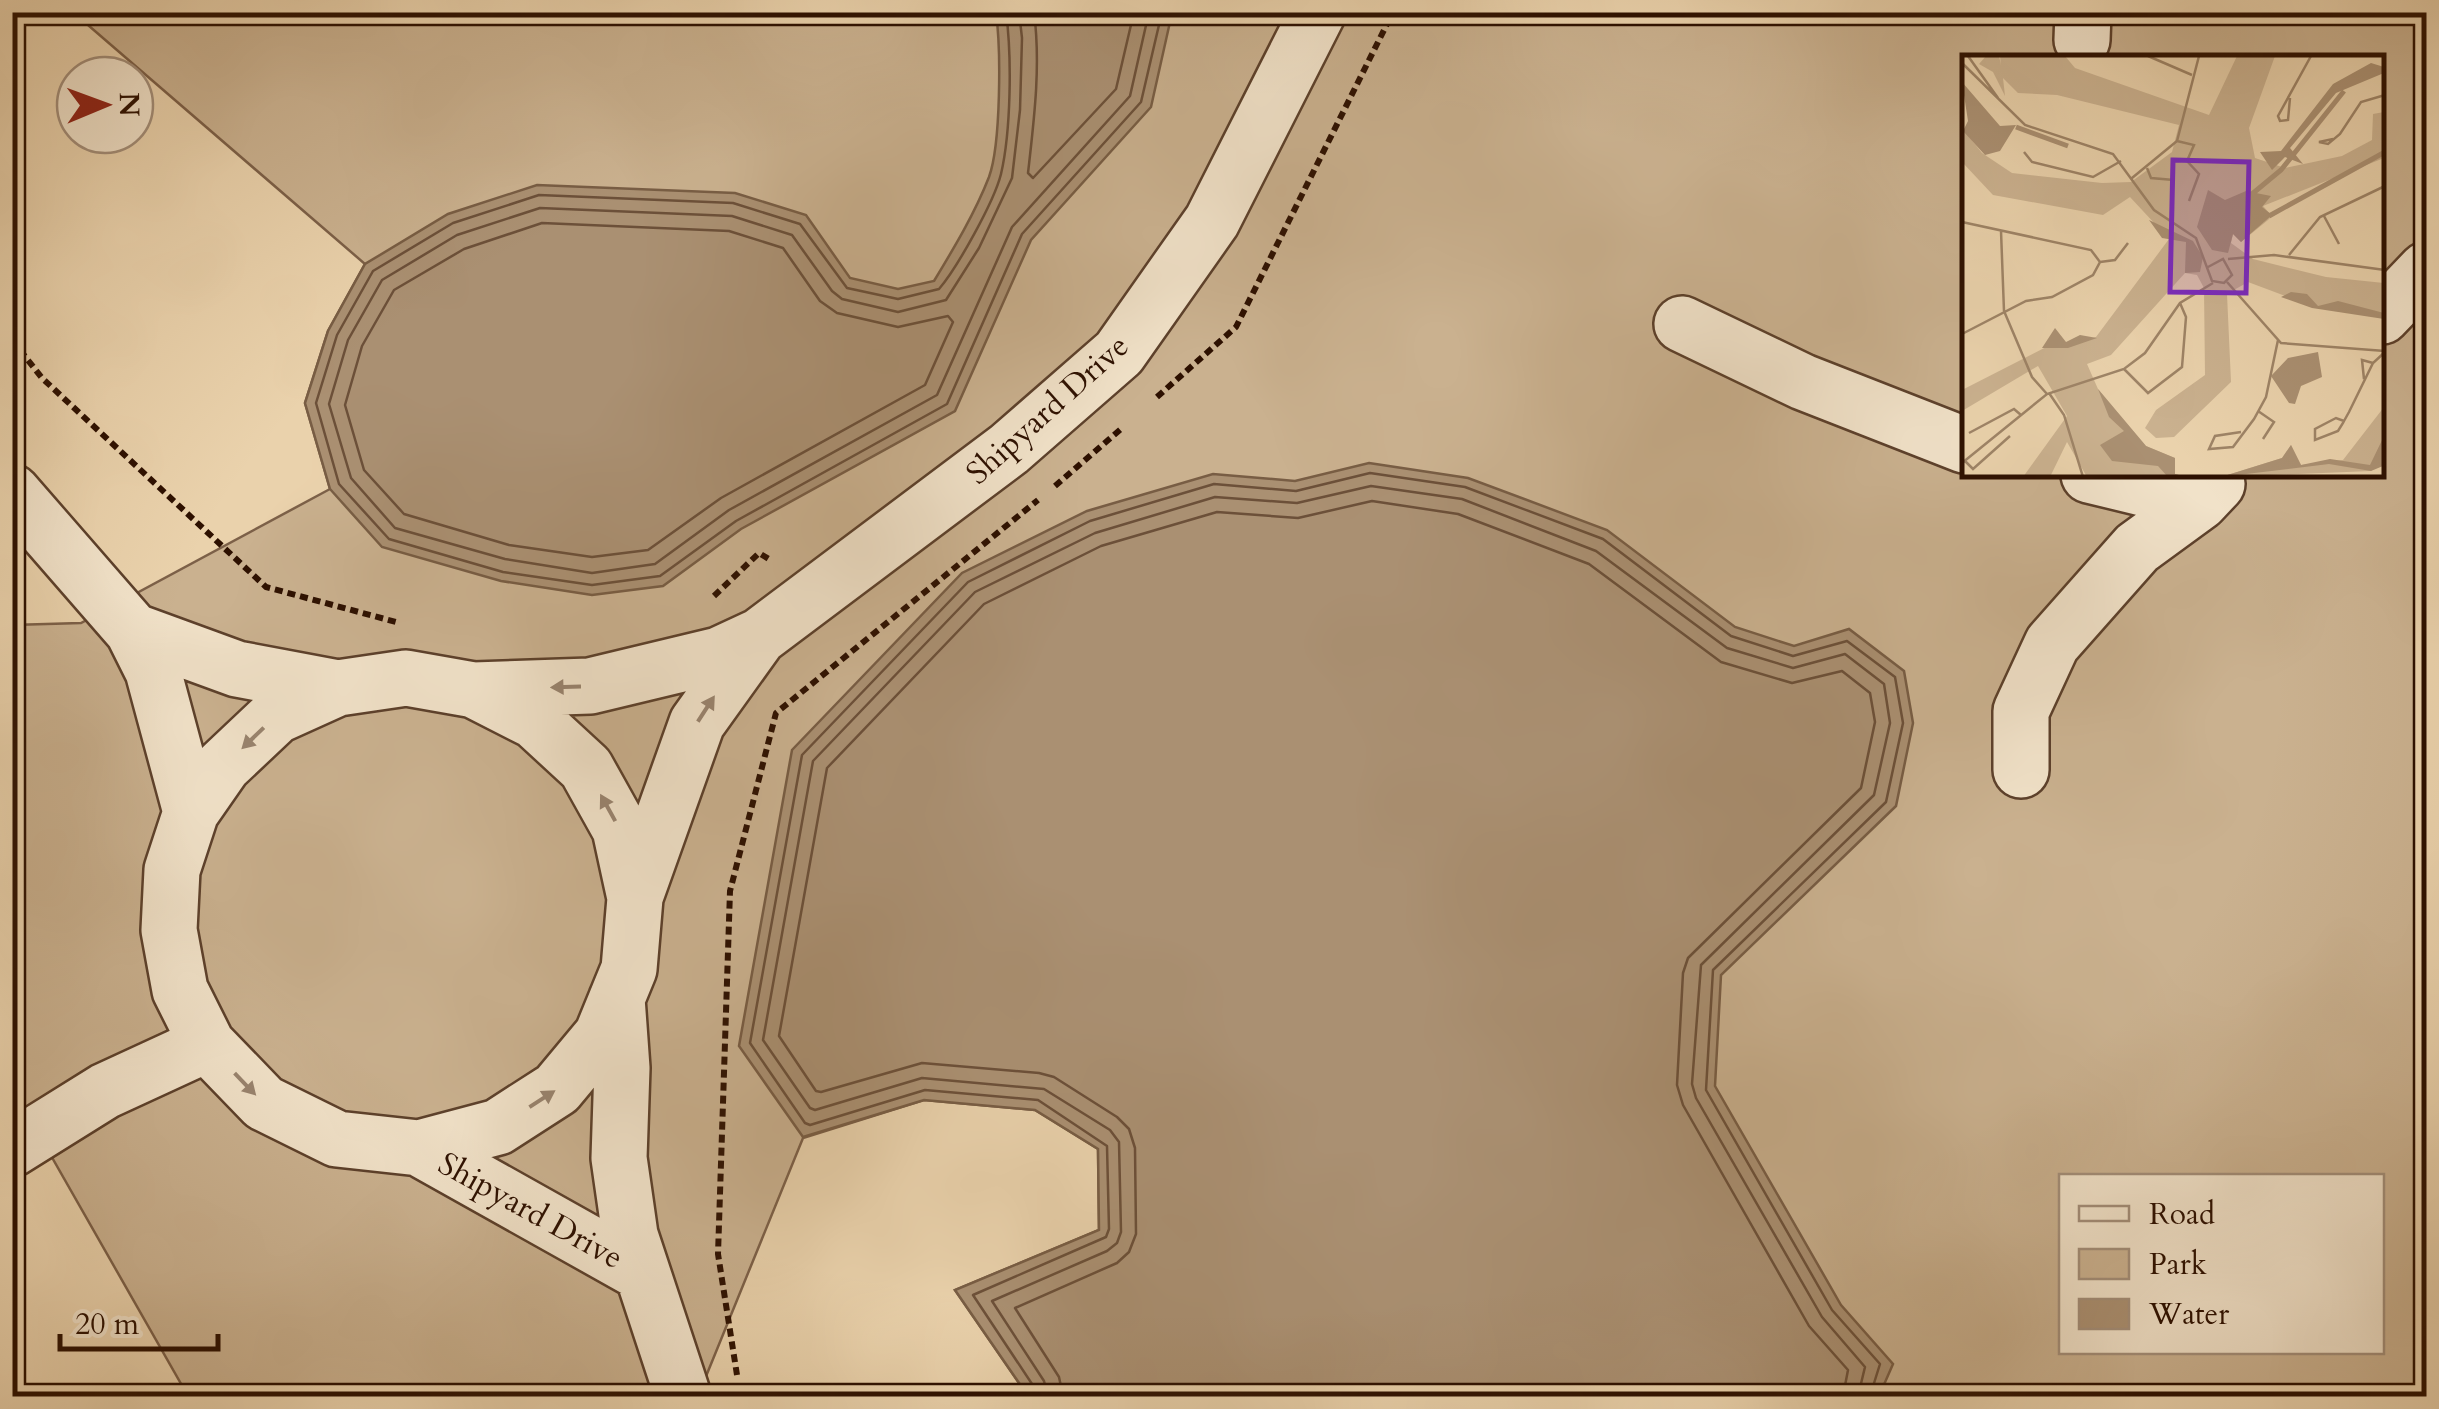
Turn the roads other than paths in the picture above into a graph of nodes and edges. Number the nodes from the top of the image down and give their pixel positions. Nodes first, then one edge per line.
1 (1318, 12) edge
2 (2426, 270) edge
3 (2384, 314) edge
4 (1682, 324) dead end
5 (1962, 444) edge
6 (2118, 478) edge
7 (2213, 488) edge
8 (12, 492) edge
9 (134, 631) junction
10 (760, 636) junction
11 (338, 688) junction
12 (474, 690) junction
13 (2022, 770) dead end
14 (191, 812) junction
15 (635, 898) junction
16 (618, 998) junction
17 (207, 1044) junction
18 (419, 1148) junction
19 (12, 1149) edge
20 (642, 1273) junction
21 (683, 1396) edge

1 - 10 street, Shipyard Drive
2 - 3 street
4 - 5 street
6 - 7 street
7 - 13 street
8 - 9 street
9 - 11 street
9 - 14 street
10 -> 12 street, Shipyard Drive
15 -> 10 street, Shipyard Drive
11 - 12 street
11 -> 14 street
15 -> 12 street
14 - 17 street
15 - 16 street
18 -> 16 street
16 - 20 street, Shipyard Drive
17 -> 18 street
17 - 19 street
18 - 20 street, Shipyard Drive
20 - 21 street, Shipyard Drive

